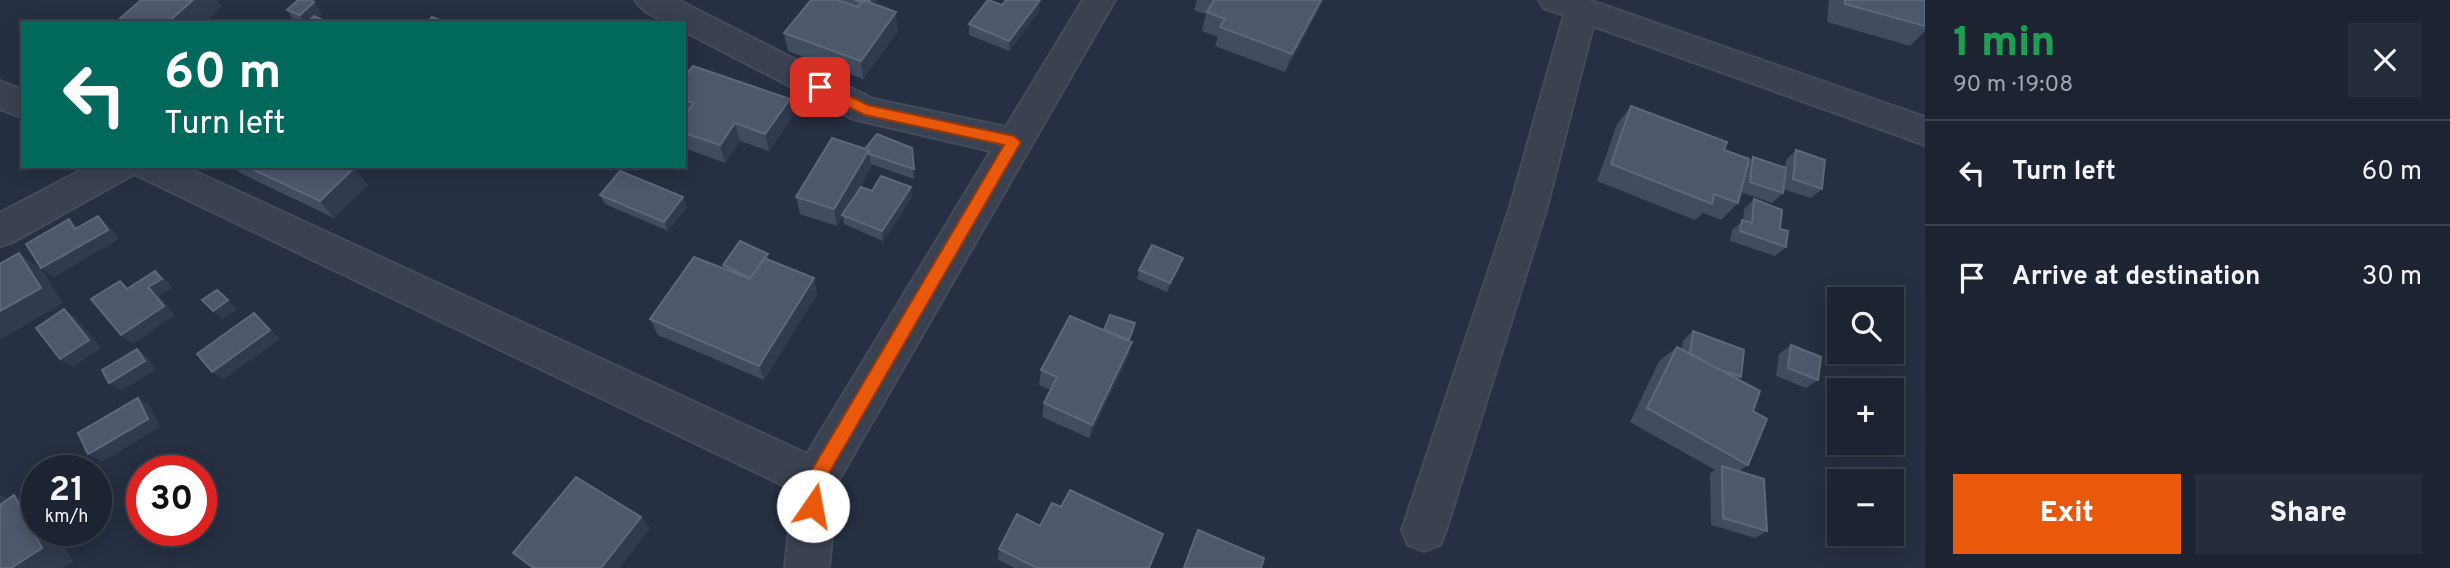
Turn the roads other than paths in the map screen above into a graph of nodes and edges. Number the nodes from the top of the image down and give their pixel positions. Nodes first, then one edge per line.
1 (651, 0) edge
2 (1099, 0) edge
3 (1568, 5) edge
4 (0, 94) edge
5 (21, 104) edge
6 (1925, 131) edge
7 (1014, 142) junction
8 (117, 168) edge
9 (152, 168) edge
10 (0, 231) edge
11 (816, 479) junction
12 (1424, 530) dead end
13 (807, 568) edge

1 - 7 street
2 - 7 street
3 - 6 street
3 - 12 street
4 - 5 street
7 - 11 street
8 - 10 street
9 - 11 street
11 - 13 street

